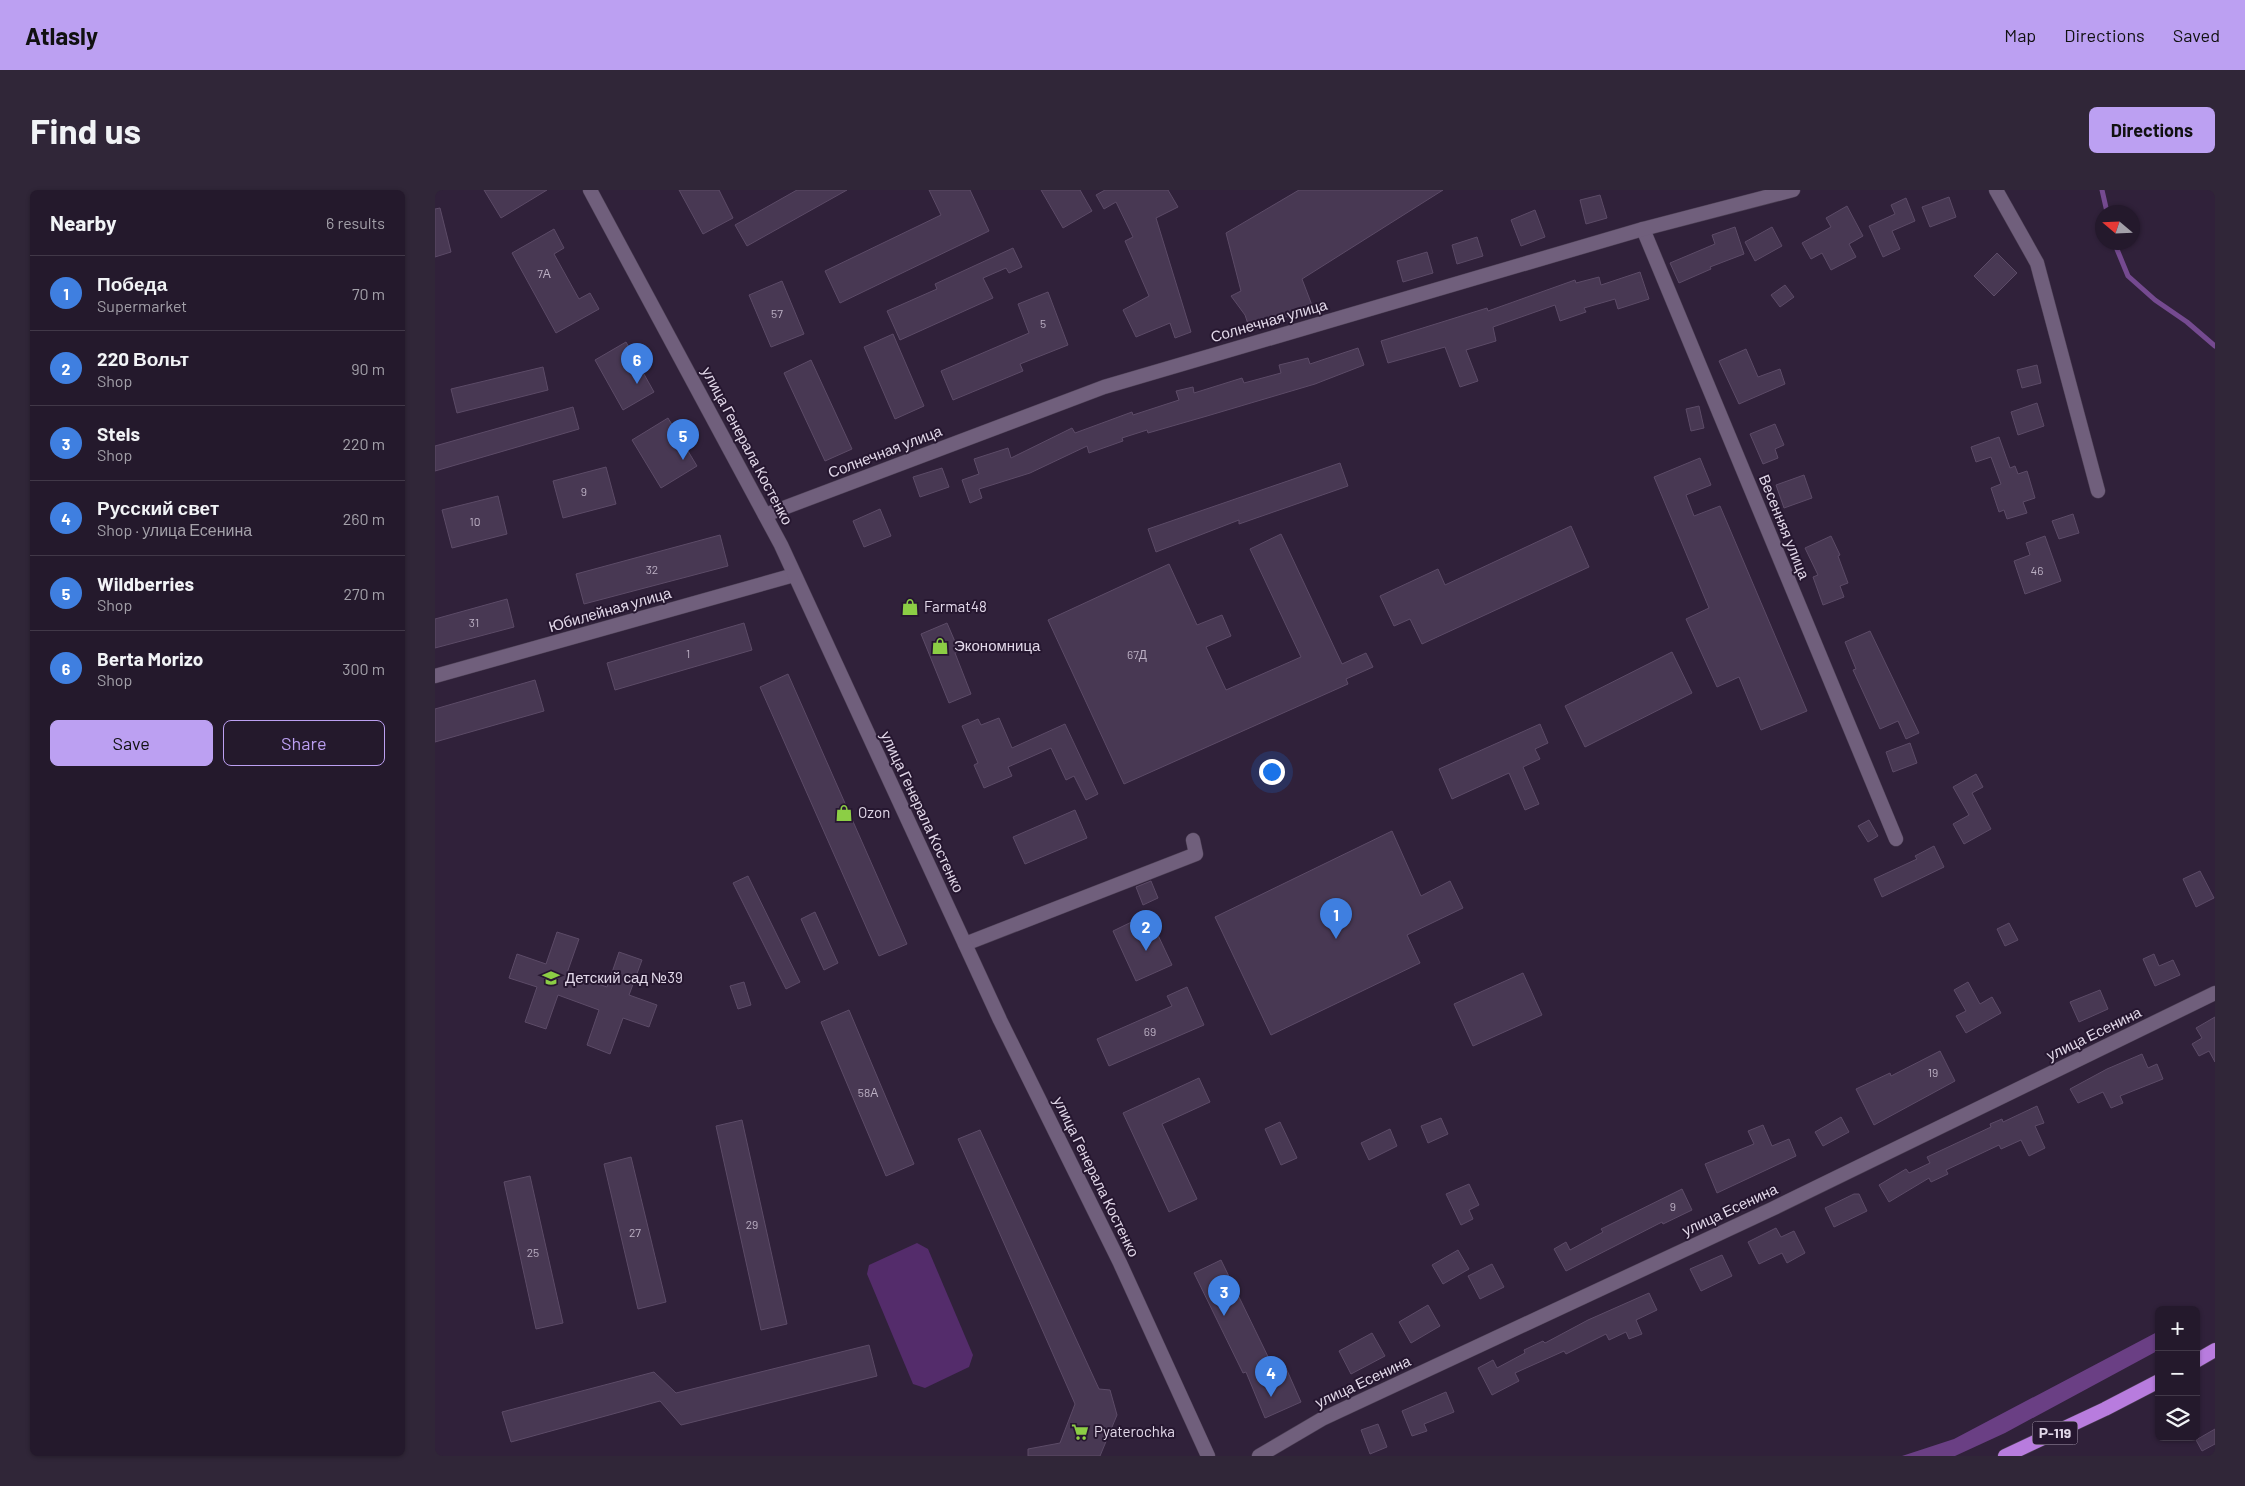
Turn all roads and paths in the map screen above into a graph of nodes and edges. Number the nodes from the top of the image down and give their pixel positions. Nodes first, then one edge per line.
1 (590, 190) edge
2 (1793, 190) edge
3 (1997, 190) edge
4 (1643, 229) junction
5 (2098, 491) dead end
6 (765, 515) junction
7 (794, 575) junction
8 (435, 676) edge
9 (1895, 839) dead end
10 (1193, 840) dead end
11 (965, 944) junction
12 (2215, 993) edge
13 (2215, 1350) edge
14 (2200, 1359) edge
15 (2155, 1383) edge
16 (1208, 1456) edge
17 (1259, 1456) edge
18 (2005, 1456) edge

1 - 6 street, улица Генерала Костенко
2 - 4 street, Солнечная улица
3 - 5 street
4 - 6 street, Солнечная улица
4 - 9 street, Весенняя улица
6 - 7 street, улица Генерала Костенко
7 - 8 street, Юбилейная улица
7 - 11 street, улица Генерала Костенко
10 - 11 street
11 - 16 street, улица Генерала Костенко
12 - 17 street, улица Есенина
13 - 14 highway
15 - 18 highway, Р-119

